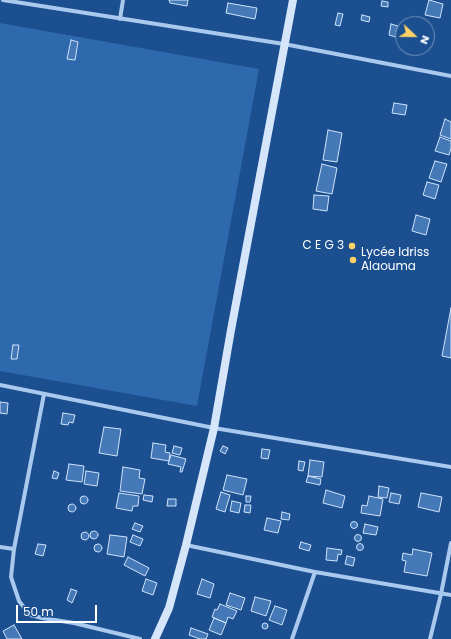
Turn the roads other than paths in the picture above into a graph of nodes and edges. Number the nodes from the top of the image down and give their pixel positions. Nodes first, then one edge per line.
1 (3, 0) edge
2 (123, 0) edge
3 (293, 0) edge
4 (120, 19) junction
5 (284, 44) junction
6 (451, 76) edge
7 (0, 385) edge
8 (44, 394) junction
9 (214, 428) junction
10 (451, 467) edge
11 (451, 543) edge
12 (186, 545) junction
13 (0, 547) edge
14 (14, 549) junction
15 (315, 572) junction
16 (441, 594) junction
17 (451, 595) edge
18 (140, 639) edge
19 (155, 639) edge
20 (292, 639) edge
21 (430, 639) edge

1 - 4 street
2 - 4 street
3 - 5 street
4 - 5 street
5 - 6 street
5 - 9 street
7 - 8 street
8 - 9 street
8 - 14 street
9 - 10 street
9 - 12 street
11 - 16 street
12 - 15 street
12 - 19 street
13 - 14 street
14 - 18 street
15 - 16 street
15 - 20 street
16 - 17 street
16 - 21 street

